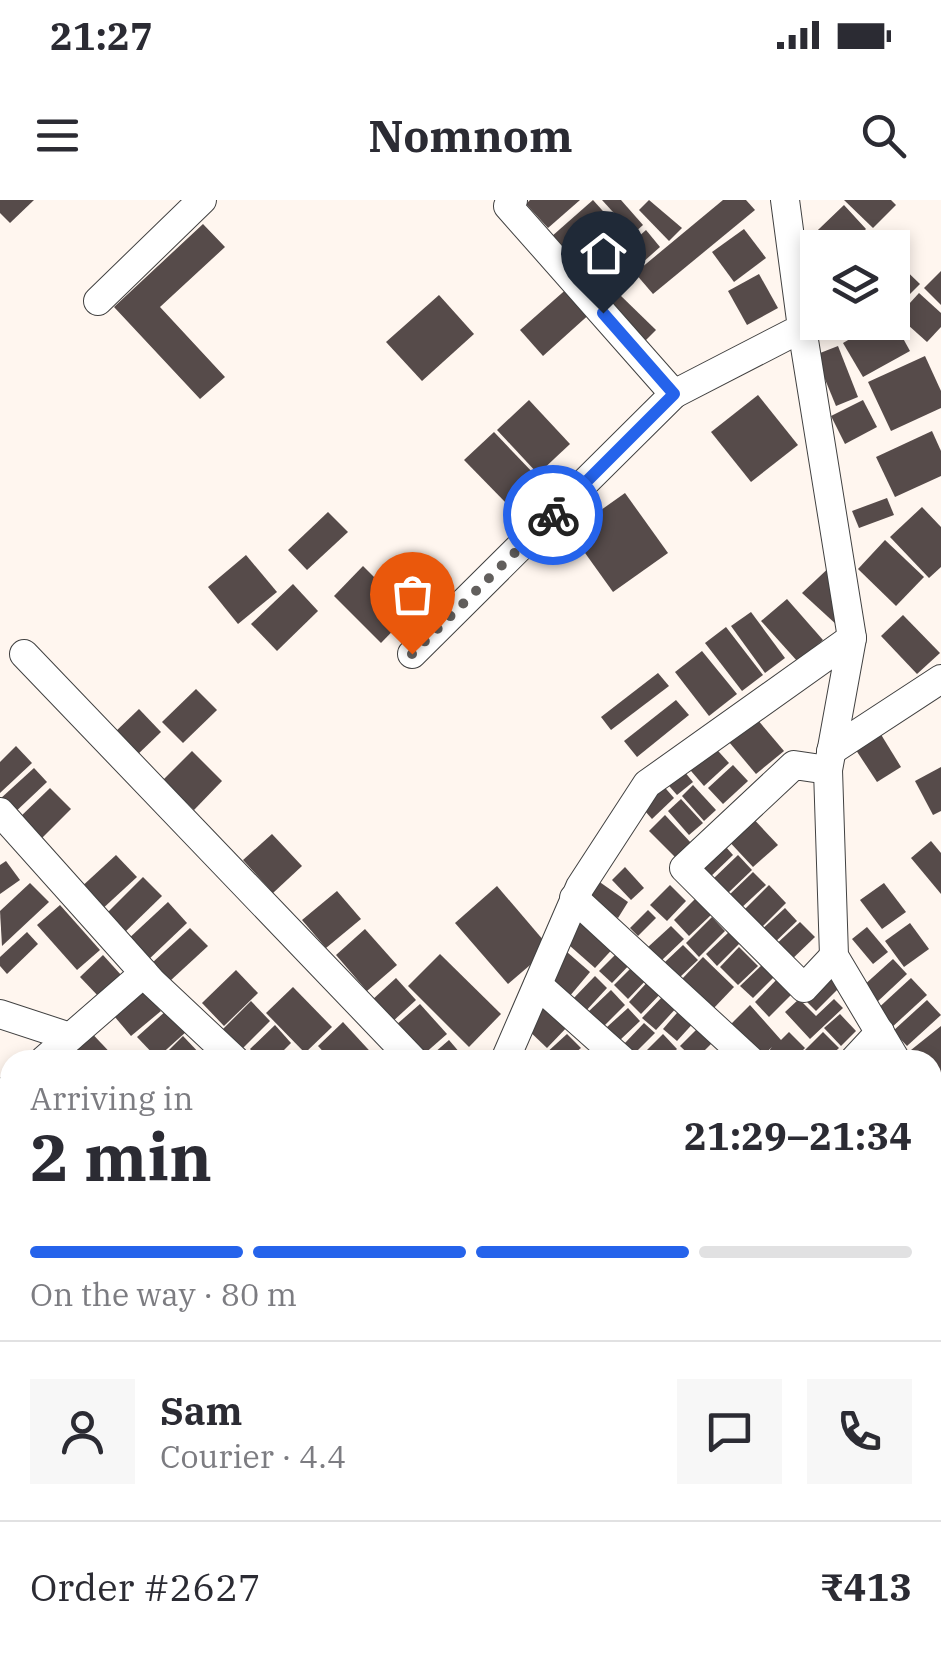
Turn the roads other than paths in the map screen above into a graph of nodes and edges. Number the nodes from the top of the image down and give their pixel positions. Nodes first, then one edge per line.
1 (202, 200) edge
2 (513, 200) edge
3 (785, 200) edge
4 (98, 301) dead end
5 (800, 313) edge
6 (800, 329) edge
7 (804, 340) edge
8 (674, 394) junction
9 (852, 638) junction
10 (24, 654) dead end
11 (412, 654) dead end
12 (941, 679) edge
13 (830, 761) junction
14 (0, 812) edge
15 (574, 898) junction
16 (834, 956) junction
17 (144, 973) junction
18 (538, 985) junction
19 (0, 1014) edge
20 (880, 1032) junction
21 (70, 1037) junction
22 (55, 1050) edge
23 (224, 1050) edge
24 (403, 1050) edge
25 (510, 1050) edge
26 (611, 1050) edge
27 (739, 1050) edge
28 (863, 1050) edge
29 (890, 1050) edge

1 - 4 street
2 - 8 street
3 - 5 street
6 - 8 street
7 - 9 street
8 - 11 street
9 - 13 street
9 - 15 street
10 - 24 street
12 - 13 street
13 - 16 street
13 - 16 street
14 - 17 street
15 - 18 street
15 - 27 street
16 - 20 street
17 - 21 street
17 - 23 street
18 - 25 street
18 - 26 street
19 - 21 street
20 - 28 street
20 - 29 street
21 - 22 street

